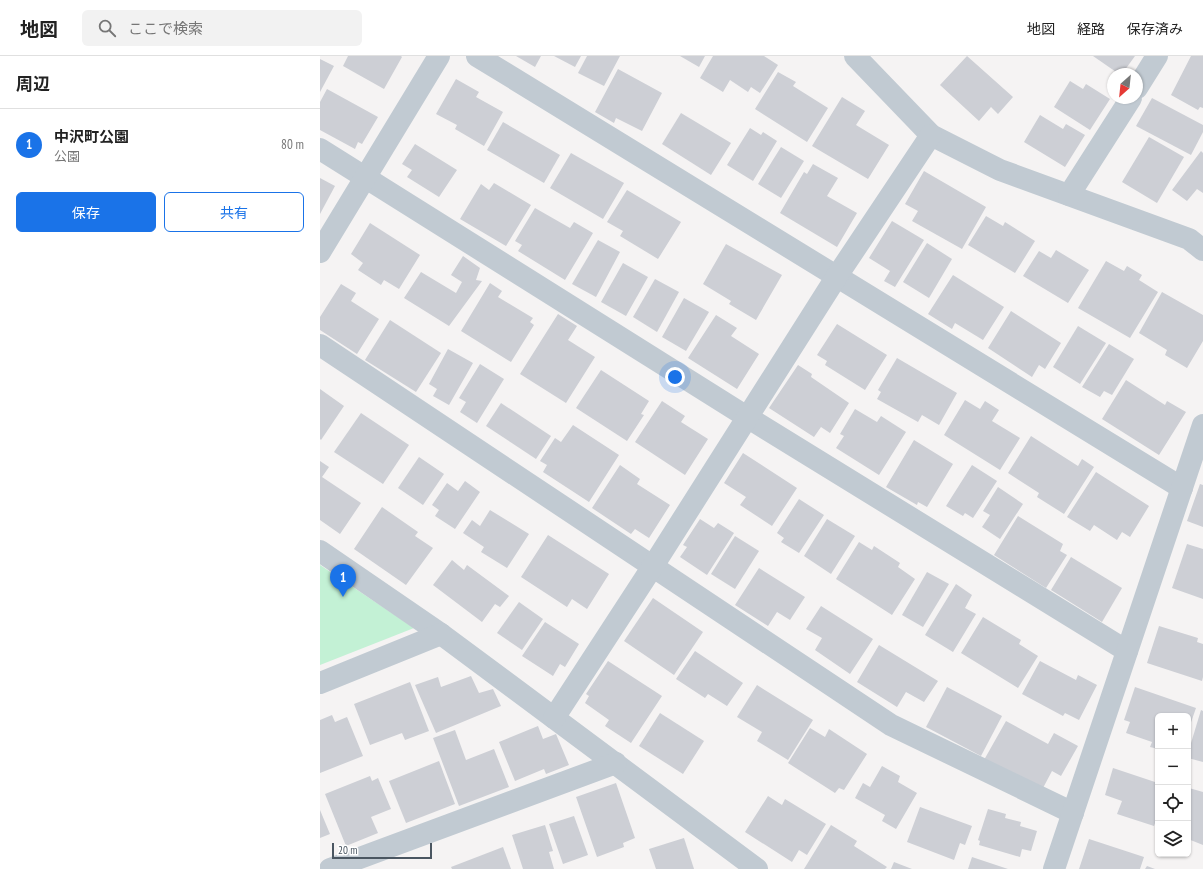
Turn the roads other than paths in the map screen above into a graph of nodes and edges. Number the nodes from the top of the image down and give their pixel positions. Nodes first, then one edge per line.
1 (439, 56) edge
2 (477, 56) edge
3 (856, 56) edge
4 (1157, 56) edge
5 (1143, 78) edge
6 (1127, 104) edge
7 (931, 135) junction
8 (320, 149) edge
9 (365, 177) junction
10 (1069, 195) junction
11 (1203, 250) edge
12 (320, 252) edge
13 (837, 276) junction
14 (320, 345) edge
15 (747, 417) junction
16 (1203, 425) edge
17 (1182, 488) junction
18 (320, 550) edge
19 (653, 566) junction
20 (441, 634) junction
21 (1127, 651) junction
22 (320, 683) edge
23 (554, 718) junction
24 (616, 763) junction
25 (1073, 813) junction
26 (330, 869) edge
27 (757, 869) edge
28 (1054, 869) edge

1 - 9 street
2 - 13 street
3 - 7 street
4 - 5 street
6 - 10 street
7 - 10 street
7 - 13 street
8 - 9 street
9 - 12 street
9 - 15 street
10 - 11 street
13 - 15 street
13 - 17 street
14 - 19 street
15 - 19 street
15 - 21 street
16 - 17 street
17 - 21 street
18 - 20 street
19 - 23 street
19 - 25 street
20 - 22 street
20 - 23 street
21 - 25 street
23 - 24 street
24 - 26 street
24 - 27 street
25 - 28 street

